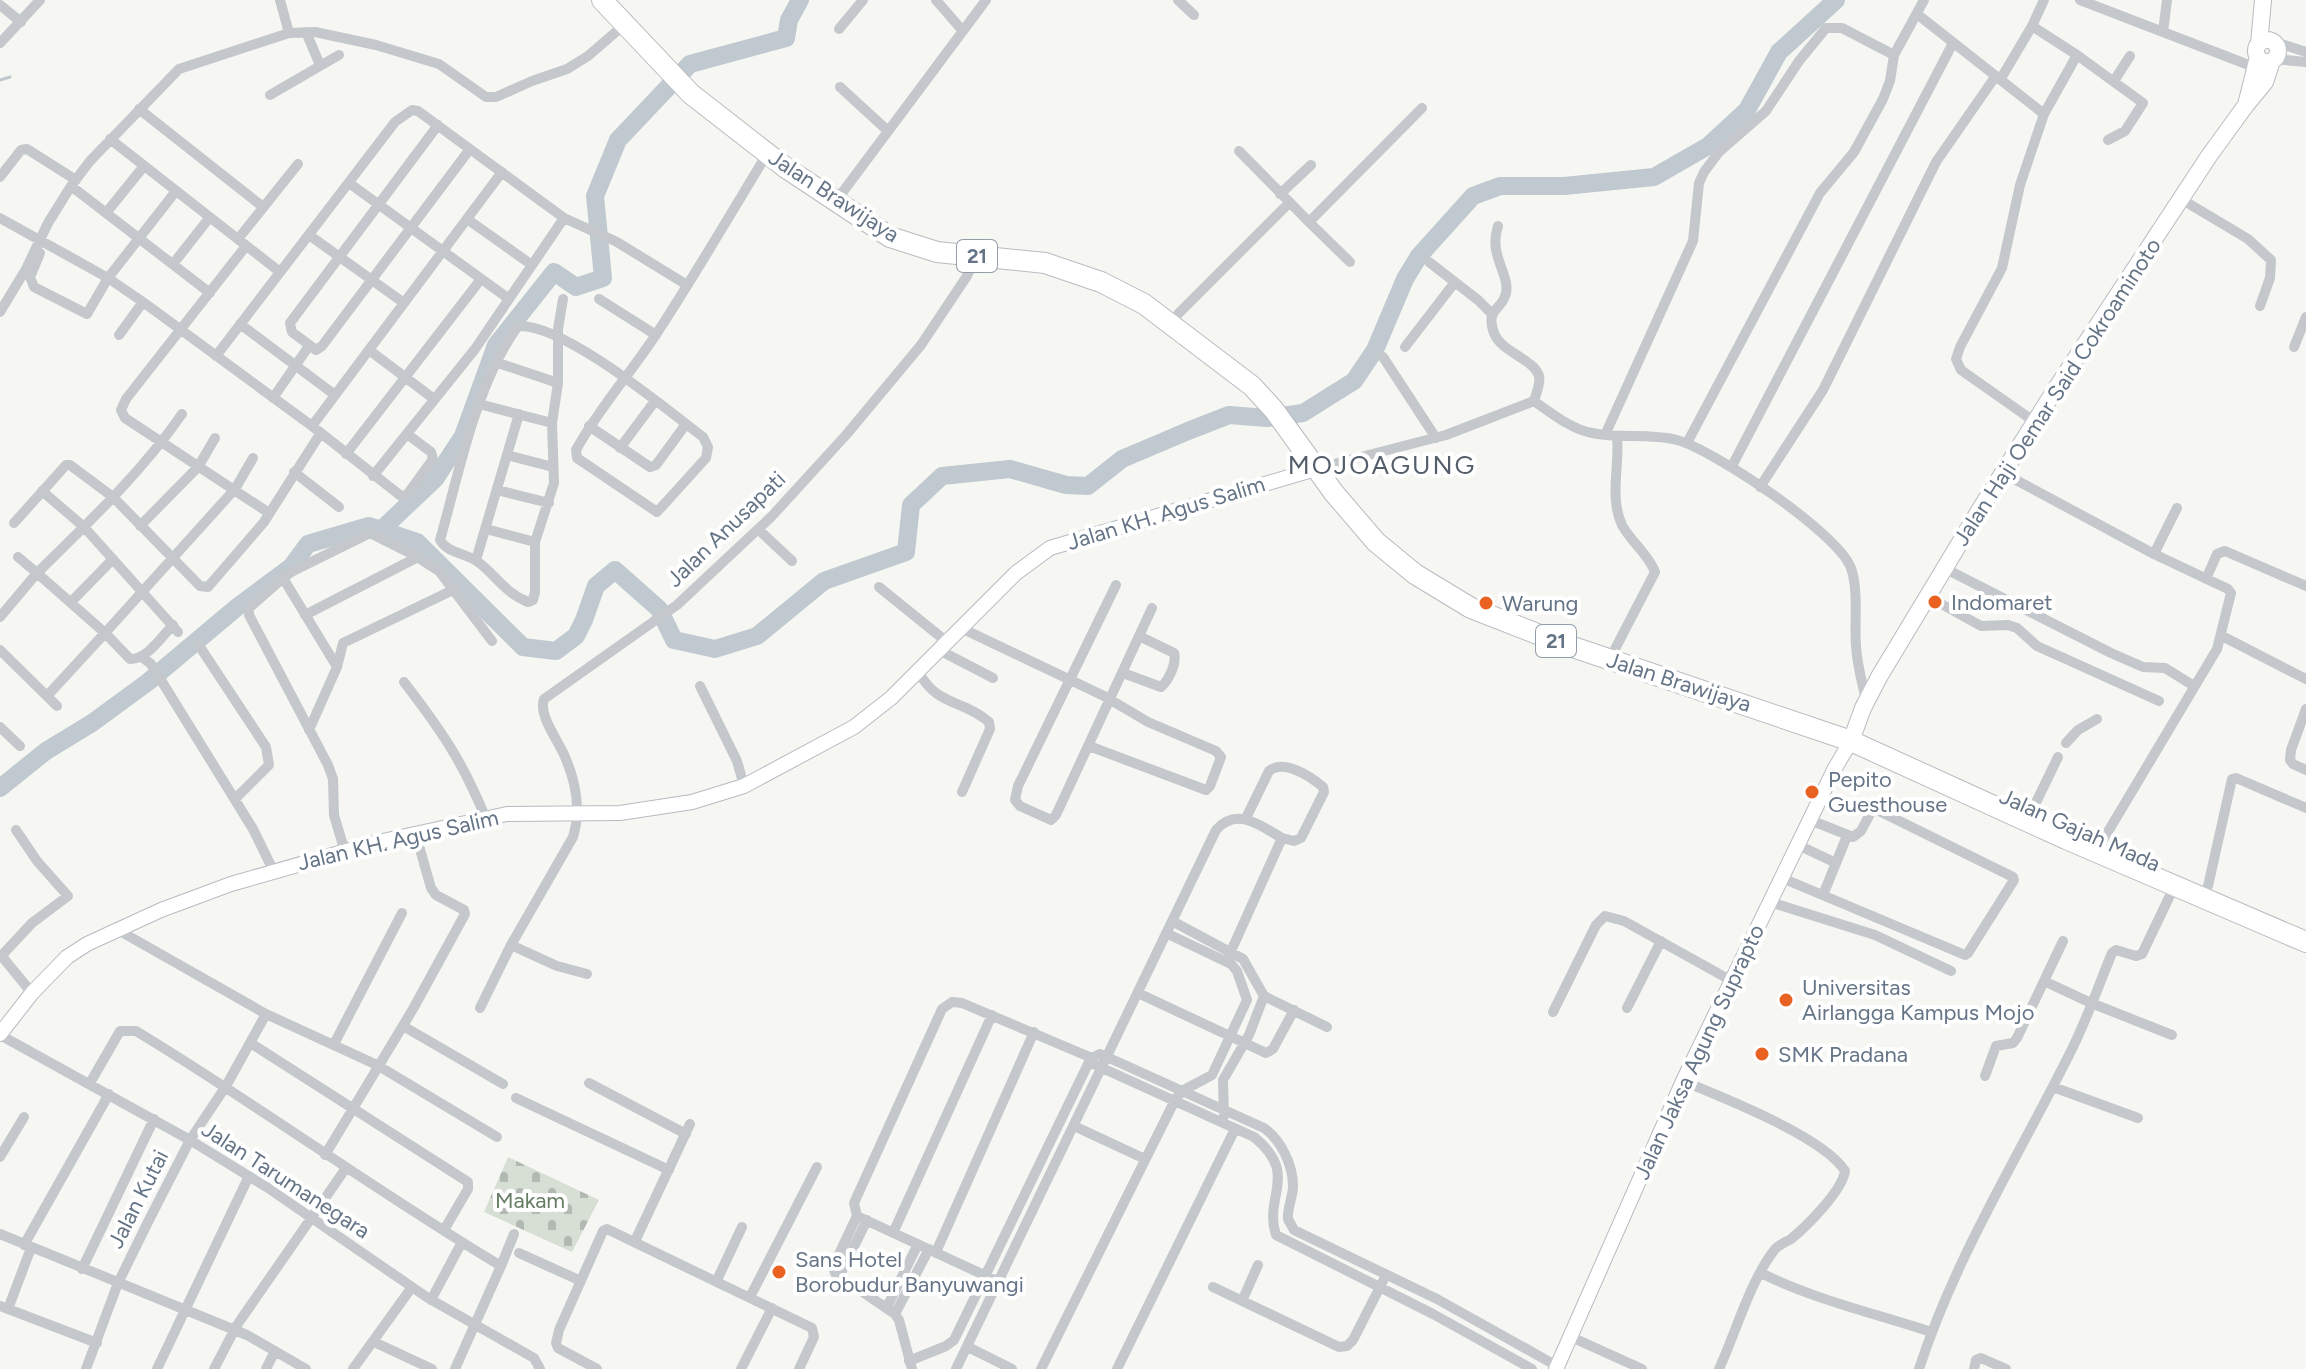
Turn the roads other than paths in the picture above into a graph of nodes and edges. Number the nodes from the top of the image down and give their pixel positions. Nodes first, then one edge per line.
1 (40, 0) edge
2 (280, 0) edge
3 (602, 0) edge
4 (618, 0) edge
5 (863, 0) edge
6 (936, 0) edge
7 (986, 0) edge
8 (1178, 0) edge
9 (1924, 0) edge
10 (2044, 0) edge
11 (2080, 0) edge
12 (2167, 0) edge
13 (2266, 0) edge
14 (0, 5) edge
15 (1917, 14) junction
16 (1194, 15) dead end
17 (21, 22) junction
18 (625, 24) junction
19 (2032, 26) junction
20 (839, 29) dead end
21 (962, 30) junction
22 (306, 32) junction
23 (2163, 32) junction
24 (289, 33) junction
25 (0, 43) edge
26 (1953, 43) junction
27 (2306, 52) edge
28 (2266, 53) junction
29 (339, 55) dead end
30 (1894, 55) junction
31 (2077, 55) junction
32 (2130, 56) dead end
33 (666, 60) junction
34 (2306, 62) edge
35 (320, 65) junction
36 (1998, 79) junction
37 (2114, 81) junction
38 (688, 85) junction
39 (840, 87) dead end
40 (270, 95) dead end
41 (1422, 108) dead end
42 (139, 109) junction
43 (2044, 114) junction
44 (438, 125) junction
45 (888, 131) junction
46 (110, 139) junction
47 (2108, 140) dead end
48 (470, 149) junction
49 (1239, 151) dead end
50 (767, 154) junction
51 (298, 164) dead end
52 (1311, 165) dead end
53 (144, 166) junction
54 (502, 172) junction
55 (0, 177) edge
56 (74, 183) junction
57 (349, 183) junction
58 (176, 191) junction
59 (1280, 194) junction
60 (838, 196) junction
61 (2181, 199) junction
62 (1289, 203) junction
63 (379, 205) junction
64 (263, 207) junction
65 (106, 213) junction
66 (210, 217) junction
67 (0, 218) edge
68 (564, 218) junction
69 (467, 219) junction
70 (1309, 222) junction
71 (1498, 226) dead end
72 (411, 228) junction
73 (309, 235) junction
74 (139, 238) junction
75 (42, 242) junction
76 (242, 242) junction
77 (443, 251) junction
78 (978, 251) junction
79 (340, 257) junction
80 (1350, 262) dead end
81 (1429, 262) dead end
82 (173, 264) junction
83 (532, 265) junction
84 (280, 272) junction
85 (108, 278) junction
86 (481, 279) junction
87 (372, 280) junction
88 (1455, 282) junction
89 (687, 285) junction
90 (210, 293) junction
91 (509, 299) junction
92 (563, 299) dead end
93 (599, 299) dead end
94 (143, 302) junction
95 (404, 303) junction
96 (2260, 306) dead end
97 (0, 312) edge
98 (1178, 314) junction
99 (1492, 314) junction
100 (2306, 317) edge
101 (240, 324) junction
102 (182, 329) junction
103 (119, 335) dead end
104 (656, 335) junction
105 (557, 338) junction
106 (309, 346) junction
107 (1405, 347) dead end
108 (2294, 347) dead end
109 (369, 350) junction
110 (216, 356) junction
111 (1383, 357) dead end
112 (495, 362) junction
113 (295, 365) junction
114 (405, 378) junction
115 (625, 378) junction
116 (558, 383) junction
117 (335, 395) junction
118 (273, 398) junction
119 (434, 399) junction
120 (655, 401) junction
121 (1534, 401) junction
122 (479, 404) junction
123 (1278, 407) junction
124 (182, 414) dead end
125 (519, 414) junction
126 (2035, 422) junction
127 (552, 423) junction
128 (686, 424) junction
129 (589, 426) junction
130 (316, 430) junction
131 (407, 434) junction
132 (1605, 435) junction
133 (1617, 436) junction
134 (215, 438) dead end
135 (1436, 438) junction
136 (162, 443) junction
137 (1687, 443) junction
138 (620, 448) junction
139 (346, 454) junction
140 (507, 455) junction
141 (253, 458) dead end
142 (1732, 466) junction
143 (198, 467) junction
144 (553, 467) junction
145 (1321, 467) junction
146 (294, 472) junction
147 (2003, 473) junction
148 (373, 476) junction
149 (1760, 487) junction
150 (235, 489) junction
151 (497, 490) junction
152 (42, 491) junction
153 (113, 497) junction
154 (549, 503) junction
155 (339, 507) dead end
156 (2177, 508) dead end
157 (269, 513) junction
158 (14, 523) dead end
159 (140, 526) junction
160 (84, 527) junction
161 (486, 529) junction
162 (758, 529) junction
163 (535, 542) junction
164 (2154, 554) junction
165 (18, 557) dead end
166 (418, 557) junction
167 (113, 559) junction
168 (172, 559) junction
169 (476, 560) junction
170 (792, 561) dead end
171 (1944, 568) junction
172 (37, 573) junction
173 (283, 578) junction
174 (2206, 579) junction
175 (1116, 585) dead end
176 (2306, 586) edge
177 (879, 587) dead end
178 (455, 589) junction
179 (144, 591) junction
180 (1927, 596) junction
181 (71, 602) junction
182 (1152, 608) dead end
183 (305, 615) junction
184 (0, 617) edge
185 (961, 628) junction
186 (105, 633) junction
187 (1139, 636) junction
188 (2222, 636) junction
189 (492, 641) dead end
190 (343, 643) junction
191 (198, 644) dead end
192 (943, 646) junction
193 (1615, 649) junction
194 (0, 650) edge
195 (328, 652) junction
196 (146, 660) junction
197 (337, 667) junction
198 (918, 671) junction
199 (1123, 673) junction
200 (1682, 676) junction
201 (993, 678) dead end
202 (2306, 679) edge
203 (1072, 680) junction
204 (404, 682) dead end
205 (700, 686) dead end
206 (2194, 686) junction
207 (47, 696) junction
208 (1110, 700) junction
209 (1866, 700) junction
210 (2159, 701) dead end
211 (57, 706) dead end
212 (2306, 709) edge
213 (2097, 719) dead end
214 (309, 730) junction
215 (2, 731) edge
216 (1854, 735) junction
217 (2066, 743) dead end
218 (20, 746) dead end
219 (1089, 746) junction
220 (2058, 757) dead end
221 (2306, 770) edge
222 (744, 786) junction
223 (962, 792) dead end
224 (235, 799) junction
225 (2306, 808) edge
226 (578, 815) junction
227 (2030, 815) junction
228 (1246, 818) junction
229 (486, 819) junction
230 (1810, 820) junction
231 (16, 830) dead end
232 (416, 835) junction
233 (1847, 836) junction
234 (1282, 838) junction
235 (2103, 840) junction
236 (1798, 845) junction
237 (345, 852) junction
238 (2131, 859) junction
239 (1836, 863) junction
240 (273, 870) junction
241 (1782, 878) junction
242 (2175, 885) junction
243 (2208, 886) junction
244 (1823, 895) junction
245 (1770, 902) junction
246 (402, 913) dead end
247 (1172, 921) junction
248 (2306, 928) edge
249 (118, 930) junction
250 (1166, 933) junction
251 (1661, 941) junction
252 (2063, 941) dead end
253 (2306, 942) edge
254 (511, 945) junction
255 (1228, 955) junction
256 (1951, 971) dead end
257 (587, 974) dead end
258 (1732, 981) junction
259 (2046, 982) junction
260 (32, 993) junction
261 (1138, 993) junction
262 (1264, 996) junction
263 (2091, 1003) junction
264 (480, 1008) dead end
265 (1627, 1008) dead end
266 (1294, 1010) junction
267 (1553, 1012) dead end
268 (266, 1014) junction
269 (992, 1015) junction
270 (403, 1026) junction
271 (1327, 1027) dead end
272 (1034, 1032) junction
273 (0, 1035) edge
274 (2172, 1035) dead end
275 (1231, 1037) junction
276 (1244, 1043) junction
277 (252, 1044) junction
278 (334, 1044) junction
279 (1090, 1060) junction
280 (1105, 1062) junction
281 (377, 1065) junction
282 (1985, 1076) dead end
283 (1217, 1077) junction
284 (1683, 1081) junction
285 (90, 1083) junction
286 (589, 1083) dead end
287 (503, 1084) dead end
288 (226, 1086) junction
289 (2053, 1087) junction
290 (109, 1094) junction
291 (1178, 1096) junction
292 (516, 1098) dead end
293 (353, 1106) junction
294 (1226, 1111) junction
295 (24, 1117) dead end
296 (2138, 1118) dead end
297 (154, 1119) junction
298 (1221, 1122) junction
299 (1074, 1126) junction
300 (1235, 1129) junction
301 (497, 1137) dead end
302 (190, 1140) junction
303 (325, 1155) junction
304 (0, 1157) edge
305 (1145, 1159) junction
306 (817, 1167) dead end
307 (346, 1168) junction
308 (669, 1170) junction
309 (249, 1176) junction
310 (862, 1218) junction
311 (311, 1220) junction
312 (742, 1227) dead end
313 (444, 1230) junction
314 (893, 1233) junction
315 (0, 1234) edge
316 (514, 1234) dead end
317 (635, 1241) junction
318 (462, 1242) junction
319 (28, 1246) junction
320 (928, 1248) junction
321 (519, 1253) dead end
322 (1258, 1265) dead end
323 (501, 1266) junction
324 (82, 1269) junction
325 (1761, 1273) junction
326 (1386, 1275) junction
327 (986, 1276) junction
328 (717, 1280) junction
329 (581, 1281) junction
330 (999, 1282) junction
331 (118, 1283) junction
332 (412, 1287) junction
333 (1213, 1287) dead end
334 (1380, 1287) junction
335 (750, 1297) junction
336 (431, 1300) junction
337 (1242, 1301) junction
338 (4, 1307) edge
339 (184, 1308) junction
340 (772, 1308) junction
341 (891, 1311) junction
342 (474, 1322) junction
343 (235, 1330) junction
344 (1931, 1332) junction
345 (1499, 1333) junction
346 (1569, 1336) junction
347 (374, 1342) junction
348 (97, 1343) junction
349 (1491, 1346) junction
350 (968, 1347) junction
351 (275, 1351) junction
352 (911, 1365) edge
353 (1557, 1367) edge
354 (86, 1369) edge
355 (157, 1369) edge
356 (214, 1369) edge
357 (266, 1369) edge
358 (306, 1369) edge
359 (353, 1369) edge
360 (432, 1369) edge
361 (455, 1369) edge
362 (540, 1369) edge
363 (597, 1369) edge
364 (741, 1369) edge
365 (799, 1369) edge
366 (956, 1369) edge
367 (1012, 1369) edge
368 (1041, 1369) edge
369 (1117, 1369) edge
370 (1532, 1369) edge
371 (1642, 1369) edge
372 (1719, 1369) edge
373 (1919, 1369) edge
374 (1974, 1369) edge
375 (2006, 1369) edge

1 - 17 street
2 - 24 street
3 - 18 highway, Jalan Brawijaya / 21
4 - 33 highway, Jalan Brawijaya / 21
5 - 20 street
6 - 21 street
7 - 21 street
8 - 16 street
9 - 15 street
10 - 19 street
11 - 23 street
12 - 23 street
13 - 28 main road, Jalan Haji Oemar Said Cokroaminoto
14 - 17 street
15 - 26 street
15 - 30 street
17 - 25 street
18 - 22 street
18 - 33 highway, Jalan Brawijaya / 21
19 - 31 street
19 - 36 street
21 - 45 street
22 - 24 street
22 - 35 street
23 - 28 street
24 - 42 street
26 - 36 street
26 - 142 street
27 - 28 street
28 - 34 street
28 - 61 main road, Jalan Haji Oemar Said Cokroaminoto
29 - 35 street
30 - 132 street
30 - 137 street
31 - 37 street
31 - 43 street
32 - 37 street
33 - 38 highway, Jalan Brawijaya / 21
35 - 40 street
36 - 43 street
36 - 149 street
37 - 47 street
38 - 50 highway, Jalan Brawijaya / 21
38 - 60 highway, Jalan Brawijaya / 21
39 - 45 street
41 - 70 street
42 - 46 street
42 - 64 street
43 - 126 street
44 - 48 street
44 - 57 street
44 - 63 street
45 - 60 street
46 - 53 street
46 - 56 street
48 - 54 street
48 - 72 street
49 - 59 street
50 - 60 highway, Jalan Brawijaya / 21
50 - 89 street
51 - 64 street
52 - 59 street
53 - 58 street
53 - 65 street
54 - 68 street
54 - 69 street
55 - 56 street
56 - 65 street
56 - 75 street
57 - 63 street
57 - 73 street
58 - 66 street
58 - 74 street
59 - 62 street
60 - 78 highway, Jalan Brawijaya / 21
61 - 96 street
61 - 126 main road, Jalan Haji Oemar Said Cokroaminoto
62 - 70 street
62 - 98 street
63 - 72 street
63 - 79 street
64 - 76 street
65 - 74 street
66 - 76 street
66 - 82 street
67 - 75 street
68 - 83 street
68 - 89 street
69 - 77 street
69 - 83 street
70 - 80 street
71 - 99 street
72 - 77 street
72 - 87 street
73 - 79 street
73 - 84 street
74 - 82 street
74 - 85 street
75 - 85 street
75 - 85 street
75 - 97 street
76 - 84 street
76 - 90 street
77 - 86 street
77 - 95 street
78 - 98 highway, Jalan Brawijaya / 21
78 - 123 highway, Jalan Brawijaya / 21
78 - 162 street, Jalan Anusapati
79 - 87 street
79 - 106 street
81 - 88 street
82 - 90 street
83 - 91 street
84 - 101 street
85 - 94 street
86 - 91 street
86 - 114 street
87 - 95 street
87 - 106 street
88 - 99 street
88 - 107 street
89 - 104 street
90 - 102 street
91 - 119 street
92 - 105 street
93 - 104 street
94 - 102 street
94 - 103 street
95 - 109 street
98 - 123 highway, Jalan Brawijaya / 21
99 - 121 street
100 - 108 street
101 - 110 street
101 - 113 street
102 - 110 street
102 - 136 street
104 - 115 street
105 - 112 street
105 - 115 street
105 - 116 street
106 - 113 street
109 - 114 street
109 - 117 street
110 - 118 street
111 - 135 street
112 - 116 street
112 - 122 street
113 - 117 street
113 - 118 street
114 - 119 street
114 - 139 street
115 - 120 street
115 - 129 street
116 - 127 street
117 - 130 street
118 - 130 street
119 - 131 street
120 - 128 street
120 - 138 street
121 - 132 street
121 - 135 street
122 - 125 street
122 - 169 street
123 - 145 highway, Jalan Brawijaya / 21
124 - 136 street
125 - 127 street
125 - 140 street
126 - 147 main road, Jalan Haji Oemar Said Cokroaminoto
127 - 144 street
128 - 129 street
128 - 138 street
129 - 138 street
130 - 139 street
130 - 146 street
131 - 148 street
131 - 148 street
132 - 133 street
133 - 137 street
133 - 193 street
134 - 143 street
135 - 145 street
136 - 143 street
136 - 153 street
137 - 142 street
139 - 148 street
140 - 144 street
140 - 151 street
141 - 150 street
142 - 149 street
143 - 150 street
143 - 159 street
144 - 154 street
145 - 185 street, Jalan KH. Agus Salim
145 - 193 highway, Jalan Brawijaya / 21
145 - 200 highway, Jalan Brawijaya / 21
146 - 155 street
146 - 157 street
147 - 164 street
147 - 171 main road, Jalan Haji Oemar Said Cokroaminoto
149 - 209 street
150 - 157 street
150 - 168 street
151 - 154 street
151 - 161 street
152 - 153 street
152 - 158 street
152 - 160 street
153 - 159 street
153 - 160 street
154 - 163 street
156 - 164 street
157 - 168 street
159 - 168 street
160 - 167 street
160 - 172 street
161 - 163 street
161 - 169 street
162 - 170 street
162 - 226 street, Jalan Anusapati
163 - 169 street
164 - 174 street
165 - 172 street
166 - 173 street
166 - 178 street
166 - 183 street
167 - 179 street
167 - 181 street
168 - 179 street
171 - 180 main road, Jalan Haji Oemar Said Cokroaminoto
171 - 206 street
172 - 181 street
172 - 184 street
173 - 183 street
173 - 214 street
174 - 176 street
174 - 188 street
175 - 203 street
177 - 192 street
178 - 189 street
178 - 190 street
179 - 186 street
179 - 196 street
180 - 209 main road, Jalan Haji Oemar Said Cokroaminoto
180 - 210 street
181 - 186 street
182 - 187 street
183 - 195 street
185 - 192 street, Jalan KH. Agus Salim
185 - 203 street
186 - 196 street
186 - 207 street
187 - 199 street
187 - 199 street
188 - 202 street
188 - 206 street
190 - 195 street
190 - 197 street
191 - 224 street
192 - 198 street, Jalan KH. Agus Salim
192 - 201 street
193 - 200 highway, Jalan Brawijaya / 21
194 - 207 street
195 - 197 street
196 - 224 street
197 - 214 street
198 - 222 street, Jalan KH. Agus Salim
198 - 223 street
199 - 208 street
200 - 216 highway, Jalan Brawijaya / 21
203 - 208 street
203 - 219 street
204 - 229 street
205 - 222 street
206 - 235 street
207 - 211 street
208 - 219 street
208 - 219 street
209 - 216 main road, Jalan Haji Oemar Said Cokroaminoto
212 - 221 street
213 - 217 street
214 - 237 street
215 - 218 street
216 - 227 highway, Jalan Gajah Mada / 21
216 - 227 highway, Jalan Brawijaya / 21
216 - 230 street, Jalan Jaksa Agung Suprapto
220 - 227 street
222 - 226 street, Jalan KH. Agus Salim
224 - 240 street
225 - 243 street
226 - 229 street, Jalan KH. Agus Salim
226 - 254 street
227 - 235 highway, Jalan Gajah Mada / 21
227 - 238 highway, 21
228 - 234 street
228 - 234 street
228 - 247 street
229 - 232 street, Jalan KH. Agus Salim
230 - 233 street
230 - 236 street, Jalan Jaksa Agung Suprapto
231 - 260 street
232 - 237 street, Jalan KH. Agus Salim
232 - 270 street
233 - 239 street
233 - 244 street
234 - 255 street
235 - 238 highway, Jalan Gajah Mada / 21
236 - 239 street
236 - 241 street, Jalan Jaksa Agung Suprapto
237 - 240 street, Jalan KH. Agus Salim
238 - 242 highway, 21
238 - 243 highway, Jalan Gajah Mada / 21
239 - 244 street
240 - 249 street, Jalan KH. Agus Salim
241 - 244 street
241 - 245 street, Jalan Jaksa Agung Suprapto
242 - 253 highway, 21
242 - 263 street
243 - 248 highway, Jalan Gajah Mada / 21
245 - 256 street
245 - 258 street, Jalan Jaksa Agung Suprapto
246 - 278 street
247 - 250 street
247 - 255 street
249 - 260 street, Jalan KH. Agus Salim
249 - 268 street
250 - 255 street
250 - 261 street
251 - 258 street
251 - 265 street
251 - 267 street
252 - 259 street
254 - 257 street
254 - 264 street
255 - 262 street
255 - 275 street
258 - 284 street, Jalan Jaksa Agung Suprapto
259 - 263 street
259 - 282 street
260 - 273 street, Jalan KH. Agus Salim
261 - 275 street
261 - 280 street
262 - 266 street
262 - 276 street
263 - 274 street
263 - 289 street
266 - 271 street
266 - 276 street
268 - 277 street, Jalan Kutai
268 - 278 street
269 - 272 street
269 - 310 street
269 - 314 street
270 - 281 street
270 - 287 street
272 - 279 street
272 - 320 street
273 - 285 street, Jalan Tarumanegara
275 - 276 street
275 - 283 street
276 - 283 street
277 - 288 street, Jalan Kutai
277 - 293 street
278 - 281 street
279 - 280 street
279 - 327 street
280 - 291 street
280 - 299 street
281 - 293 street
281 - 301 street
283 - 291 street
283 - 294 street
284 - 325 street
284 - 346 street, Jalan Jaksa Agung Suprapto
285 - 288 street
285 - 290 street, Jalan Tarumanegara
286 - 308 street
288 - 302 street, Jalan Kutai
288 - 303 street
289 - 296 street
289 - 344 street
290 - 297 street, Jalan Tarumanegara
290 - 319 street
291 - 294 street
291 - 298 street
291 - 305 street
292 - 308 street
293 - 303 street
293 - 313 street
294 - 298 street
294 - 326 street
295 - 304 street
297 - 302 street, Jalan Tarumanegara
297 - 324 street
298 - 300 street
299 - 305 street
299 - 330 street
300 - 334 street
300 - 369 street
302 - 309 street, Jalan Tarumanegara
302 - 331 street, Jalan Kutai
303 - 307 street
305 - 368 street
306 - 335 street
307 - 311 street
307 - 313 street
308 - 317 street
309 - 311 street, Jalan Tarumanegara
309 - 339 street
310 - 314 street
310 - 341 street
311 - 332 street, Jalan Tarumanegara
311 - 343 street
312 - 328 street
313 - 318 street
314 - 320 street
315 - 319 street
316 - 323 street
317 - 328 street
317 - 329 street
318 - 323 street
318 - 336 street
319 - 324 street
319 - 338 street
320 - 327 street
320 - 341 street
321 - 329 street
322 - 337 street
323 - 342 street
324 - 331 street
325 - 344 street
325 - 372 street
326 - 334 street
326 - 345 street
327 - 330 street
327 - 352 street
328 - 335 street
329 - 363 street
330 - 350 street
331 - 339 street
331 - 348 street, Jalan Kutai
332 - 336 street, Jalan Tarumanegara
332 - 347 street
333 - 337 street
334 - 337 street
334 - 349 street
335 - 340 street
336 - 342 street, Jalan Tarumanegara
338 - 348 street
339 - 343 street
339 - 355 street
340 - 364 street
340 - 365 street
341 - 352 street
342 - 361 street
342 - 362 street, Jalan Tarumanegara
343 - 351 street
343 - 356 street
344 - 373 street
345 - 349 street
345 - 353 street
346 - 353 street, Jalan Jaksa Agung Suprapto
346 - 371 street
347 - 359 street
347 - 360 street
348 - 354 street, Jalan Kutai
349 - 370 street
350 - 366 street
350 - 367 street
351 - 357 street
351 - 358 street
374 - 375 street

